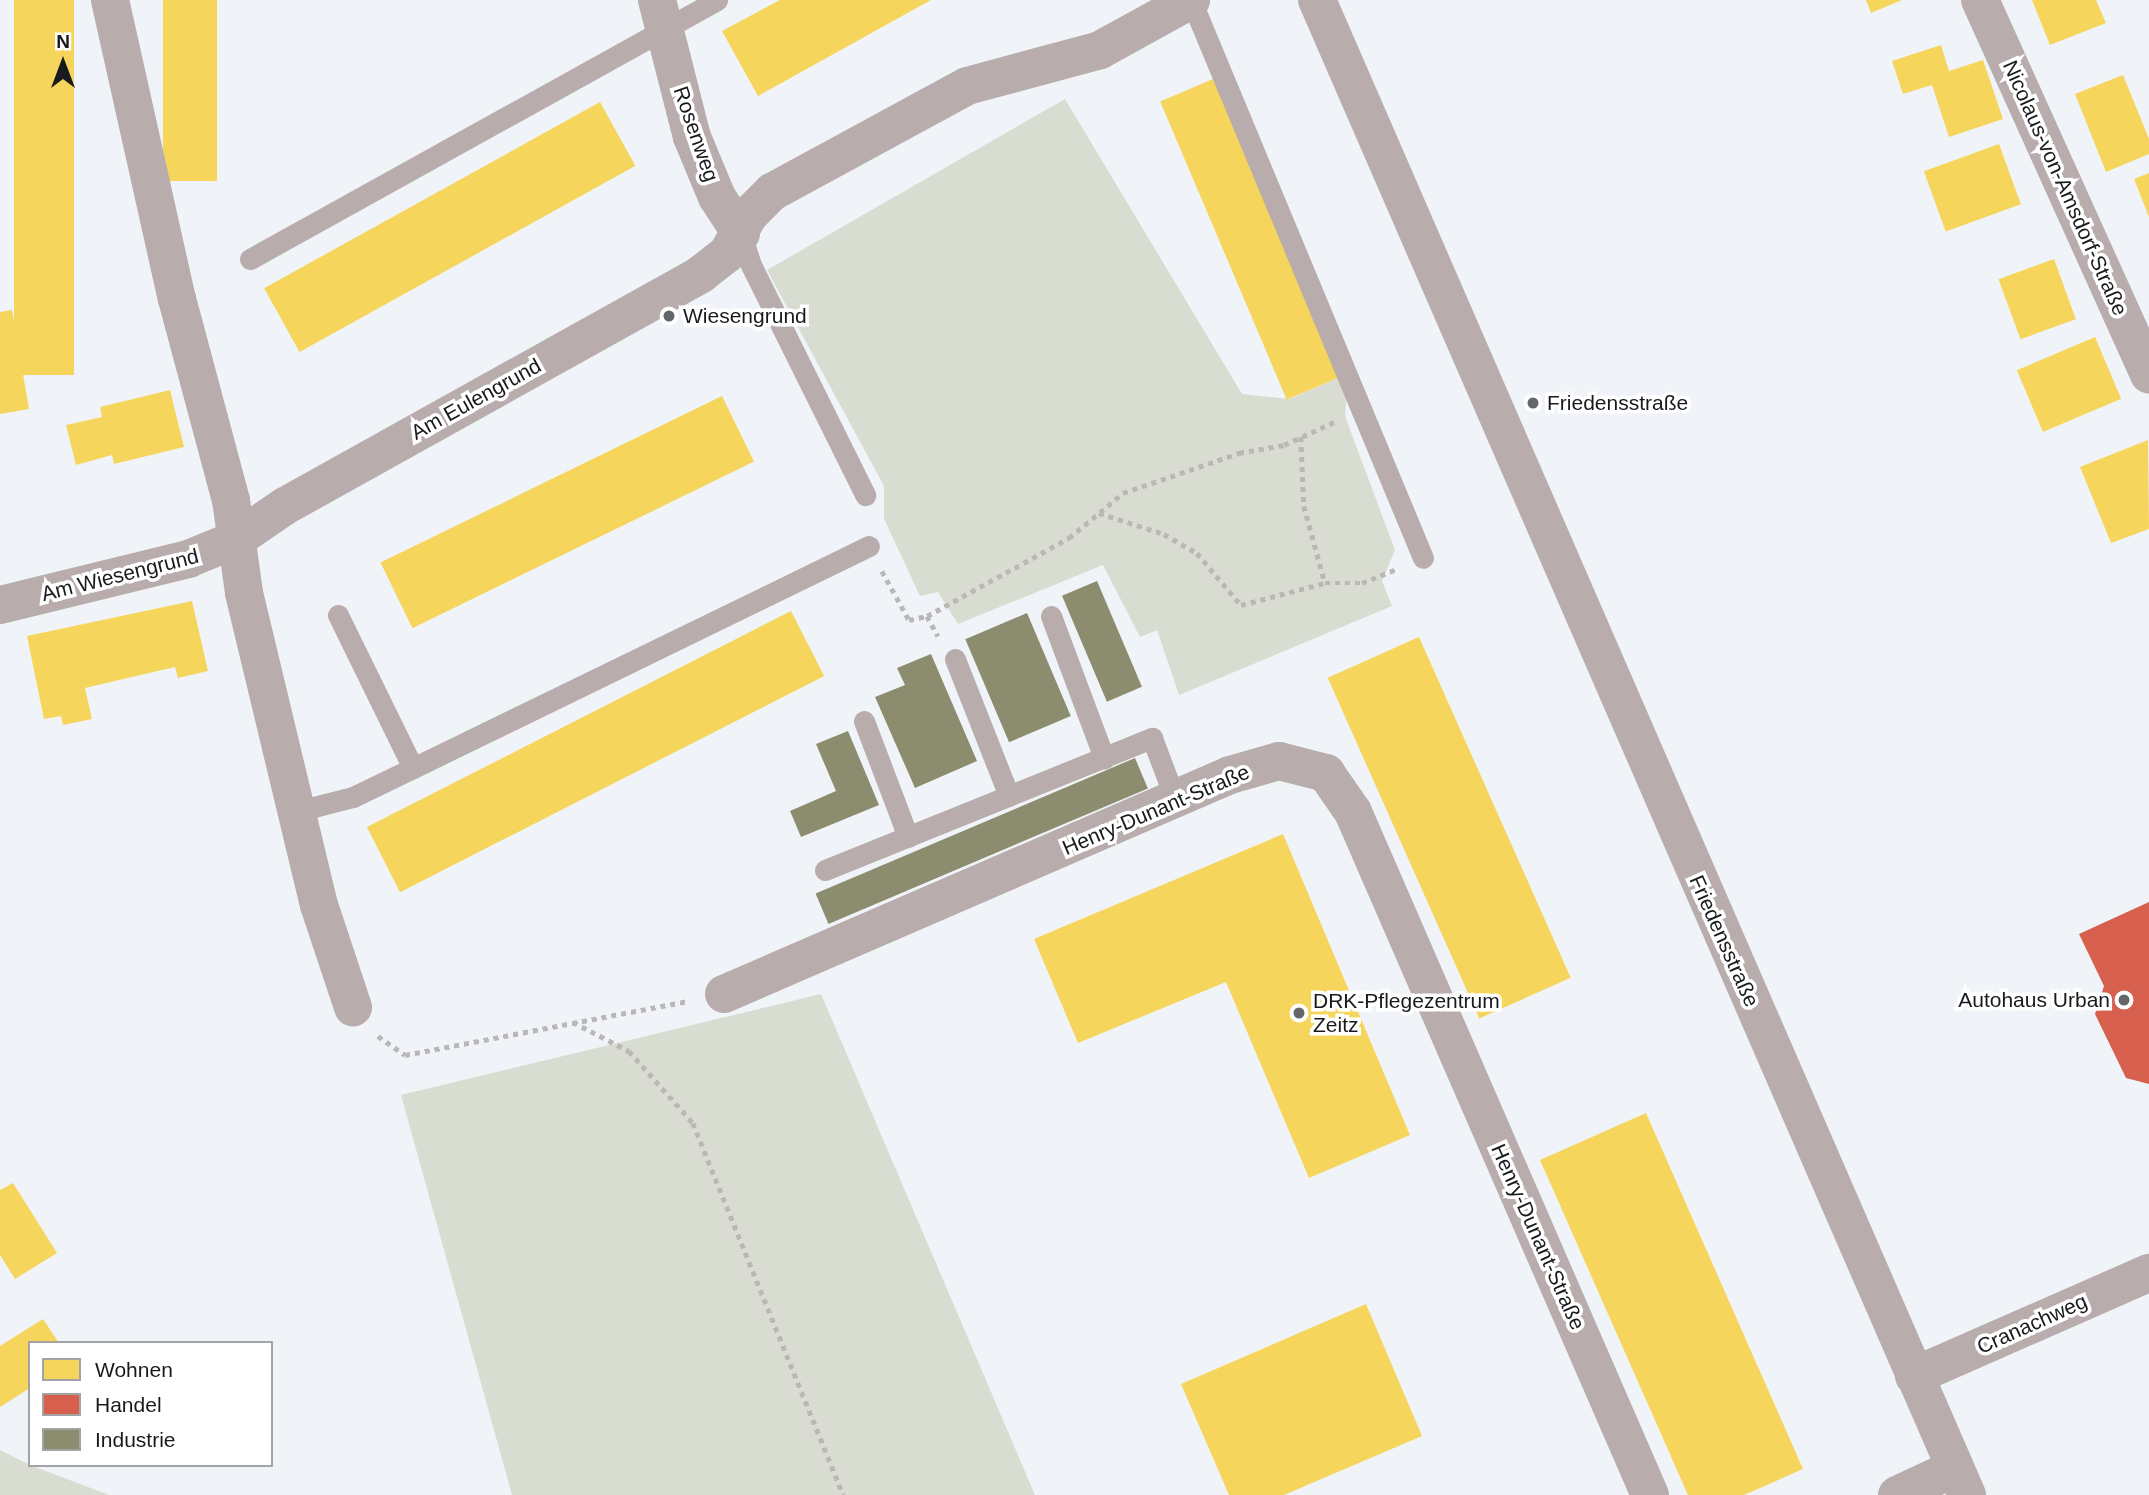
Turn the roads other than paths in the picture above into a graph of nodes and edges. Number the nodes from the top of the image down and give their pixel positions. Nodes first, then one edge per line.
1 (110, 0) edge
2 (717, 0) edge
3 (1191, 0) edge
4 (1317, 0) edge
5 (1980, 0) edge
6 (660, 15) edge
7 (741, 234) junction
8 (250, 259) dead end
9 (2149, 376) edge
10 (865, 495) dead end
11 (237, 539) junction
12 (869, 547) road end
13 (1423, 558) road end
14 (0, 605) edge
15 (338, 615) dead end
16 (1051, 616) dead end
17 (955, 659) dead end
18 (864, 721) dead end
19 (1104, 758) junction
20 (413, 768) junction
21 (1009, 796) junction
22 (1175, 799) junction
23 (298, 811) junction
24 (908, 837) junction
25 (825, 870) dead end
26 (723, 994) road end
27 (353, 1007) road end
28 (2149, 1273) edge
29 (1914, 1376) junction
30 (1961, 1482) edge
31 (1650, 1495) edge
32 (1896, 1495) edge

1 - 11 street
2 - 6 lane
3 - 7 street, Am Eulengrund
3 - 13 lane
4 - 29 street, Friedensstraße
5 - 9 street, Nicolaus-von-Amsdorf-Straße
6 - 7 street, Rosenweg
6 - 8 lane
7 - 10 lane
7 - 11 street, Am Eulengrund
11 - 14 street, Am Wiesengrund
11 - 23 street
12 - 20 lane
15 - 20 lane
16 - 19 lane
17 - 21 lane
18 - 24 lane
19 - 21 lane
19 - 22 lane
20 - 23 lane
21 - 24 lane
22 - 26 street, Henry-Dunant-Straße
22 - 31 street, Henry-Dunant-Straße
23 - 27 street
24 - 25 lane
28 - 29 street, Cranachweg
29 - 30 street, Friedensstraße
30 - 32 street

